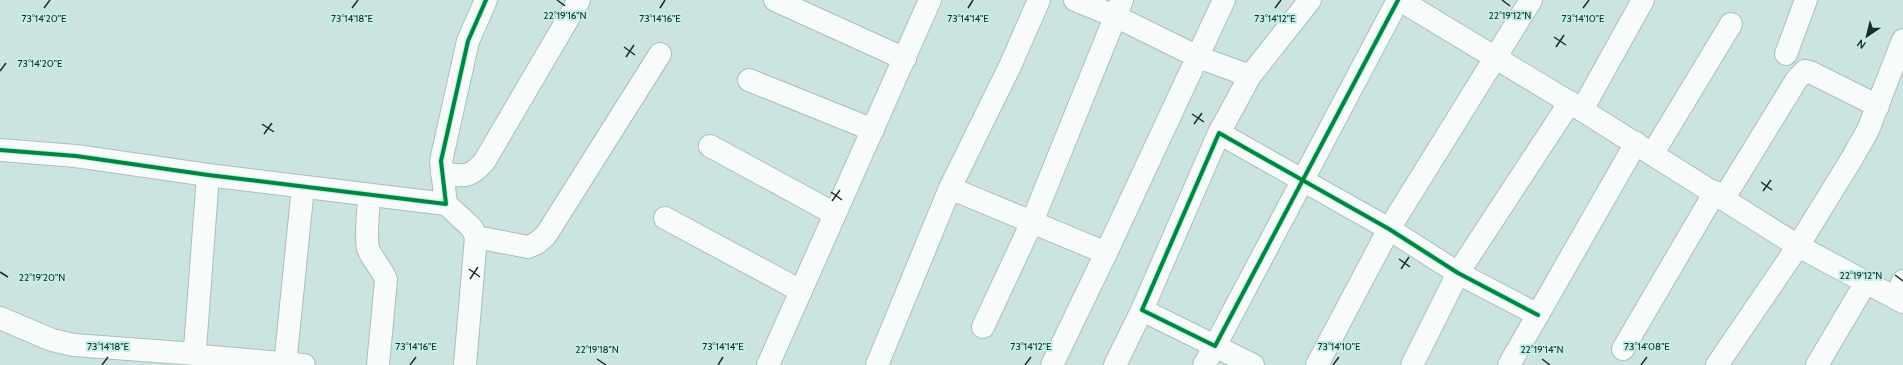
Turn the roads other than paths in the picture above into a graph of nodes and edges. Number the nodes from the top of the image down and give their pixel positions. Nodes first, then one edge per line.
1 (486, 0) edge
2 (580, 0) edge
3 (930, 0) edge
4 (1039, 0) edge
5 (1075, 0) edge
6 (1224, 0) edge
7 (1310, 0) edge
8 (1399, 0) edge
9 (1531, 0) edge
10 (1643, 0) edge
11 (1806, 0) edge
12 (779, 1) edge
13 (1424, 7) edge
14 (1118, 8) edge
15 (1731, 24) dead end
16 (1903, 40) edge
17 (660, 54) dead end
18 (1786, 54) dead end
19 (1198, 57) junction
20 (1496, 58) junction
21 (905, 59) junction
22 (1250, 76) junction
23 (749, 80) dead end
24 (1576, 106) junction
25 (1878, 106) junction
26 (873, 130) junction
27 (1219, 133) junction
28 (710, 146) dead end
29 (1644, 148) junction
30 (0, 150) edge
31 (442, 173) junction
32 (208, 175) junction
33 (1302, 180) junction
34 (303, 187) junction
35 (950, 188) junction
36 (369, 195) junction
37 (1719, 195) junction
38 (446, 204) junction
39 (836, 214) junction
40 (665, 218) dead end
41 (1032, 222) junction
42 (1389, 230) junction
43 (476, 237) junction
44 (1798, 246) junction
45 (1106, 252) junction
46 (1458, 273) junction
47 (1866, 282) junction
48 (801, 291) junction
49 (1900, 294) edge
50 (1142, 310) junction
51 (1538, 316) junction
52 (0, 318) edge
53 (983, 327) dead end
54 (1214, 346) junction
55 (1623, 349) dead end
56 (196, 354) junction
57 (291, 364) edge
58 (378, 365) edge
59 (465, 365) edge
60 (768, 365) edge
61 (877, 365) edge
62 (1052, 365) edge
63 (1115, 365) edge
64 (1204, 365) edge
65 (1253, 365) edge
66 (1317, 365) edge
67 (1412, 365) edge
68 (1509, 365) edge
69 (1717, 365) edge
70 (1817, 365) edge

1 - 31 street
2 - 31 street
3 - 21 street
4 - 35 street
5 - 14 street
6 - 19 street
7 - 22 street
8 - 13 street
8 - 33 street
9 - 20 street
10 - 24 street
11 - 18 street
12 - 21 street
13 - 20 street
14 - 19 street
14 - 41 street
15 - 29 street
16 - 25 street
17 - 43 street
19 - 22 street
19 - 45 street
20 - 24 street
20 - 42 street
21 - 26 street
22 - 27 street
23 - 26 street
24 - 29 street
24 - 46 street
25 - 37 street
25 - 44 street
26 - 39 street
27 - 33 street
27 - 50 street
28 - 39 street
29 - 37 street
29 - 51 street
30 - 32 street
31 - 38 street
32 - 34 street
32 - 56 street
33 - 42 street
33 - 54 street
34 - 36 street
34 - 57 street
35 - 41 street
35 - 61 street
36 - 38 street
36 - 58 street
37 - 44 street
37 - 55 street
38 - 43 street
39 - 48 street
40 - 48 street
41 - 45 street
41 - 53 street
42 - 46 street
42 - 66 street
43 - 59 street
44 - 47 street
44 - 69 street
45 - 62 street
46 - 51 street
46 - 67 street
47 - 49 street
47 - 70 street
48 - 60 street
50 - 54 street
50 - 63 street
51 - 68 street
52 - 56 street
54 - 64 street
54 - 65 street
56 - 57 street

